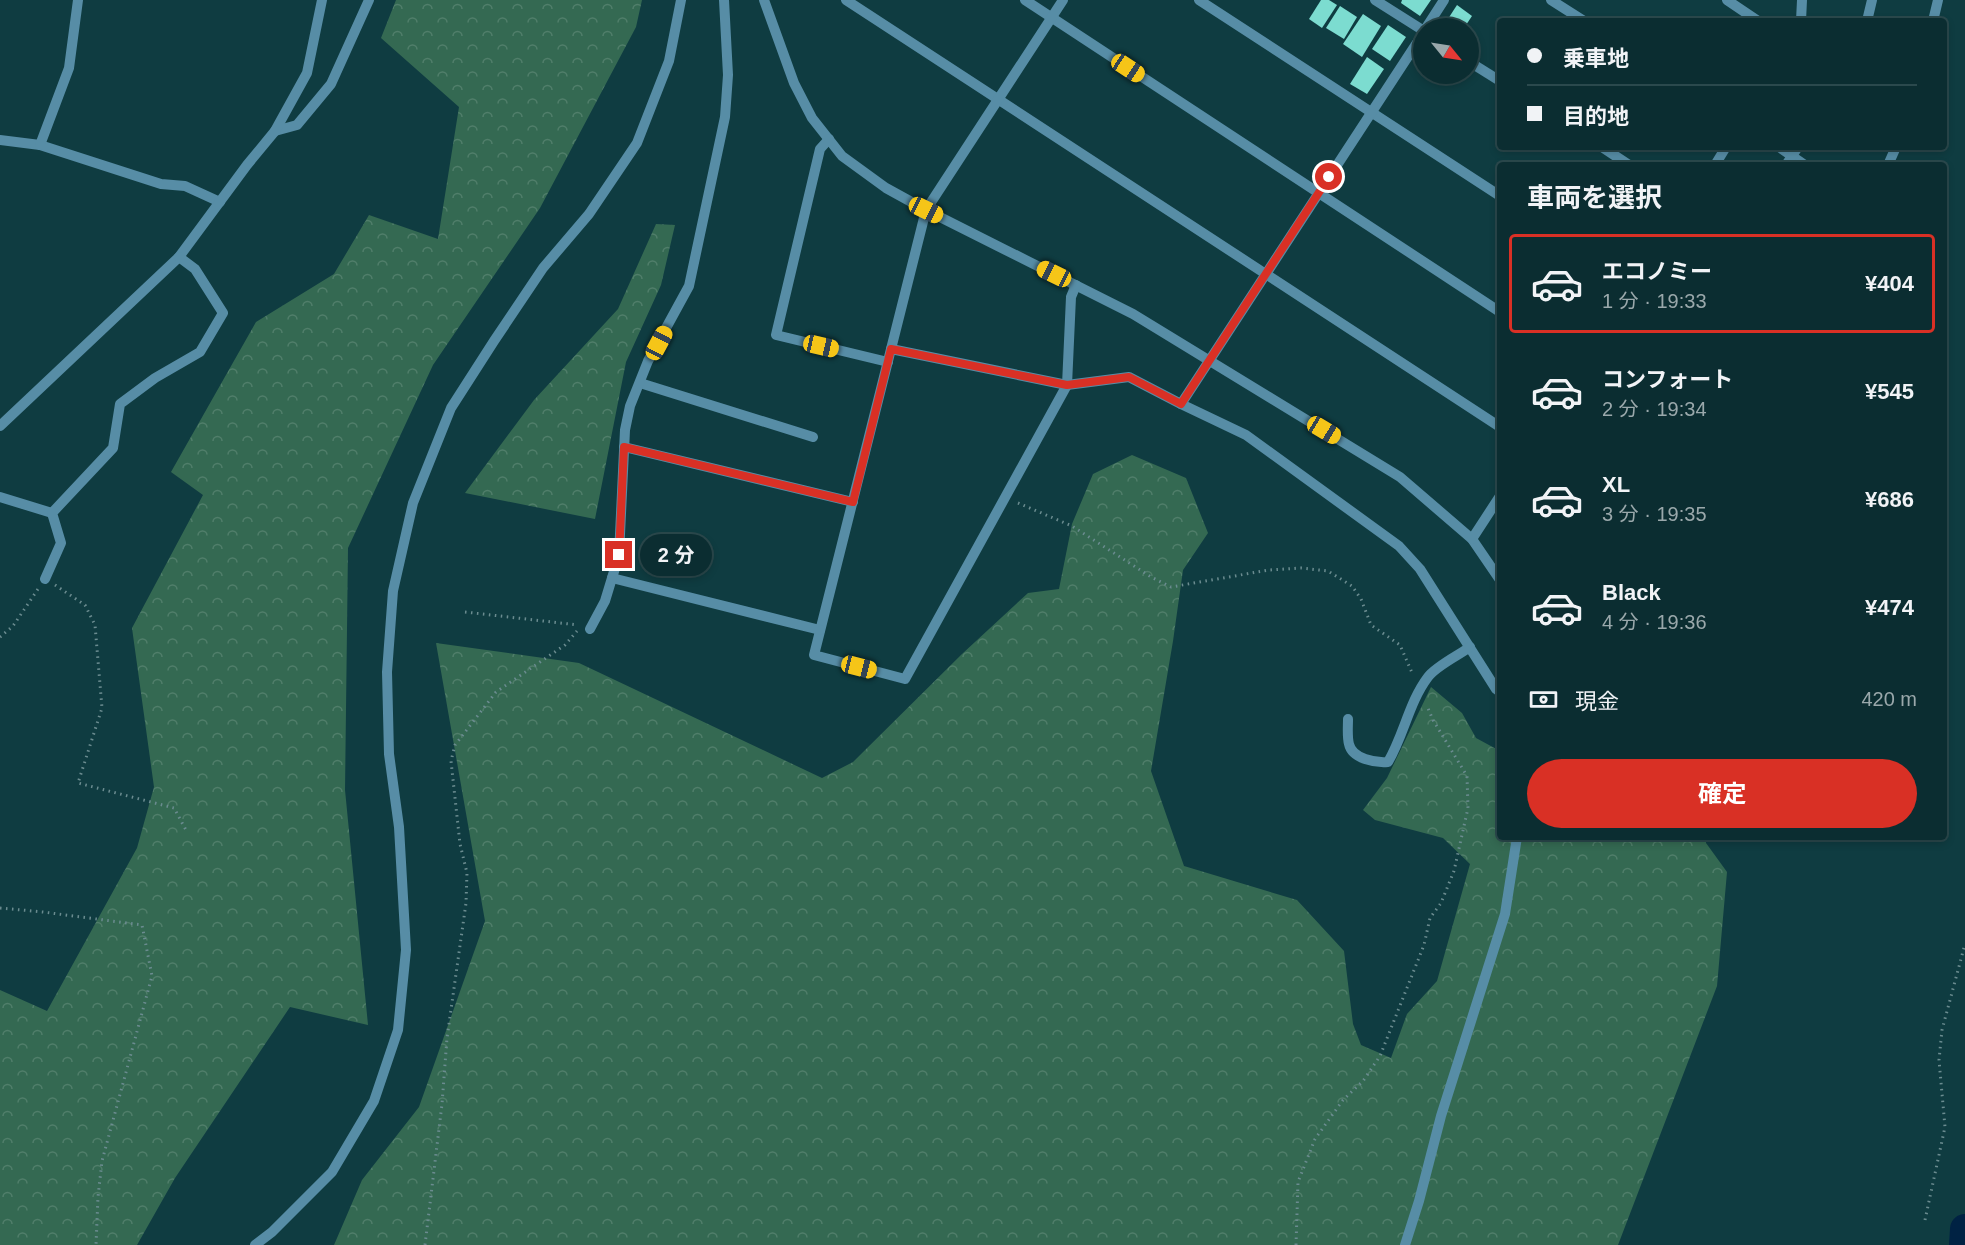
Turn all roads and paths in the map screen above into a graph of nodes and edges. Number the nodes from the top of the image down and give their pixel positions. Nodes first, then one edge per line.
1 (78, 0) edge
2 (322, 0) edge
3 (369, 0) edge
4 (681, 0) edge
5 (724, 0) edge
6 (764, 0) edge
7 (846, 0) edge
8 (1025, 0) edge
9 (1063, 0) edge
10 (1198, 0) edge
11 (1375, 0) edge
12 (1444, 0) edge
13 (1551, 0) edge
14 (1726, 0) edge
15 (1802, 0) edge
16 (1872, 0) edge
17 (1938, 0) edge
18 (1052, 17) junction
19 (1432, 18) edge
20 (1579, 18) edge
21 (1753, 18) edge
22 (1801, 18) edge
23 (1868, 18) edge
24 (1934, 18) edge
25 (1413, 24) edge
26 (1413, 48) edge
27 (1479, 68) edge
28 (1497, 79) edge
29 (999, 99) junction
30 (1371, 112) junction
31 (275, 131) junction
32 (829, 139) junction
33 (0, 140) edge
34 (40, 145) junction
35 (1606, 150) edge
36 (1624, 162) edge
37 (1319, 193) junction
38 (1497, 194) edge
39 (220, 202) junction
40 (926, 210) junction
41 (178, 257) junction
42 (1267, 273) junction
43 (1076, 285) junction
44 (1497, 310) edge
45 (891, 349) junction
46 (1209, 361) junction
47 (888, 362) junction
48 (640, 383) junction
49 (1067, 385) junction
50 (1181, 404) junction
51 (1497, 425) edge
52 (0, 426) edge
53 (813, 437) dead end
54 (624, 447) junction
55 (0, 497) edge
56 (1005, 497) junction
57 (1497, 501) edge
58 (853, 502) junction
59 (52, 513) junction
60 (1472, 539) junction
61 (1497, 576) edge
62 (612, 578) junction
63 (45, 579) junction
64 (465, 612) dead end
65 (585, 627) junction
66 (820, 630) junction
67 (0, 637) edge
68 (1470, 647) junction
69 (1497, 690) edge
70 (1420, 691) junction
71 (1348, 719) dead end
72 (186, 830) dead end
73 (1517, 840) edge
74 (0, 908) edge
75 (1965, 944) edge
76 (1925, 1220) dead end
77 (96, 1245) edge
78 (255, 1245) edge
79 (425, 1245) edge
80 (1296, 1245) edge
81 (1405, 1245) edge

1 - 34 street
2 - 31 street
3 - 31 street
4 - 78 street
5 - 48 street
6 - 32 street
7 - 29 street
8 - 18 street
9 - 18 street
10 - 30 street
11 - 25 street
12 - 19 street
13 - 20 street
14 - 21 street
15 - 22 street
16 - 23 street
17 - 24 street
18 - 29 street
18 - 37 street
26 - 30 street
27 - 28 street
29 - 40 street
29 - 42 street
30 - 37 street
30 - 38 street
31 - 39 street
32 - 40 street
32 - 47 street
33 - 34 street
34 - 39 street
35 - 36 street
37 - 42 street
37 - 44 street
39 - 41 street
40 - 43 street
40 - 45 street
41 - 52 street
41 - 59 street
42 - 46 street
42 - 51 street
43 - 46 street
43 - 49 street
45 - 47 street
45 - 49 street
46 - 50 street
46 - 60 street
47 - 58 street
48 - 53 street
48 - 54 street
49 - 50 street
49 - 56 street
50 - 68 street
54 - 58 street
54 - 62 street
55 - 59 street
56 - 66 street
56 - 70 path
57 - 60 street
58 - 66 street
59 - 63 street
60 - 61 street
62 - 65 street
62 - 66 street
63 - 67 path
63 - 72 path
64 - 65 path
65 - 79 path
68 - 69 street
68 - 70 street
70 - 71 street
70 - 80 path
73 - 81 street
74 - 77 path
75 - 76 path

